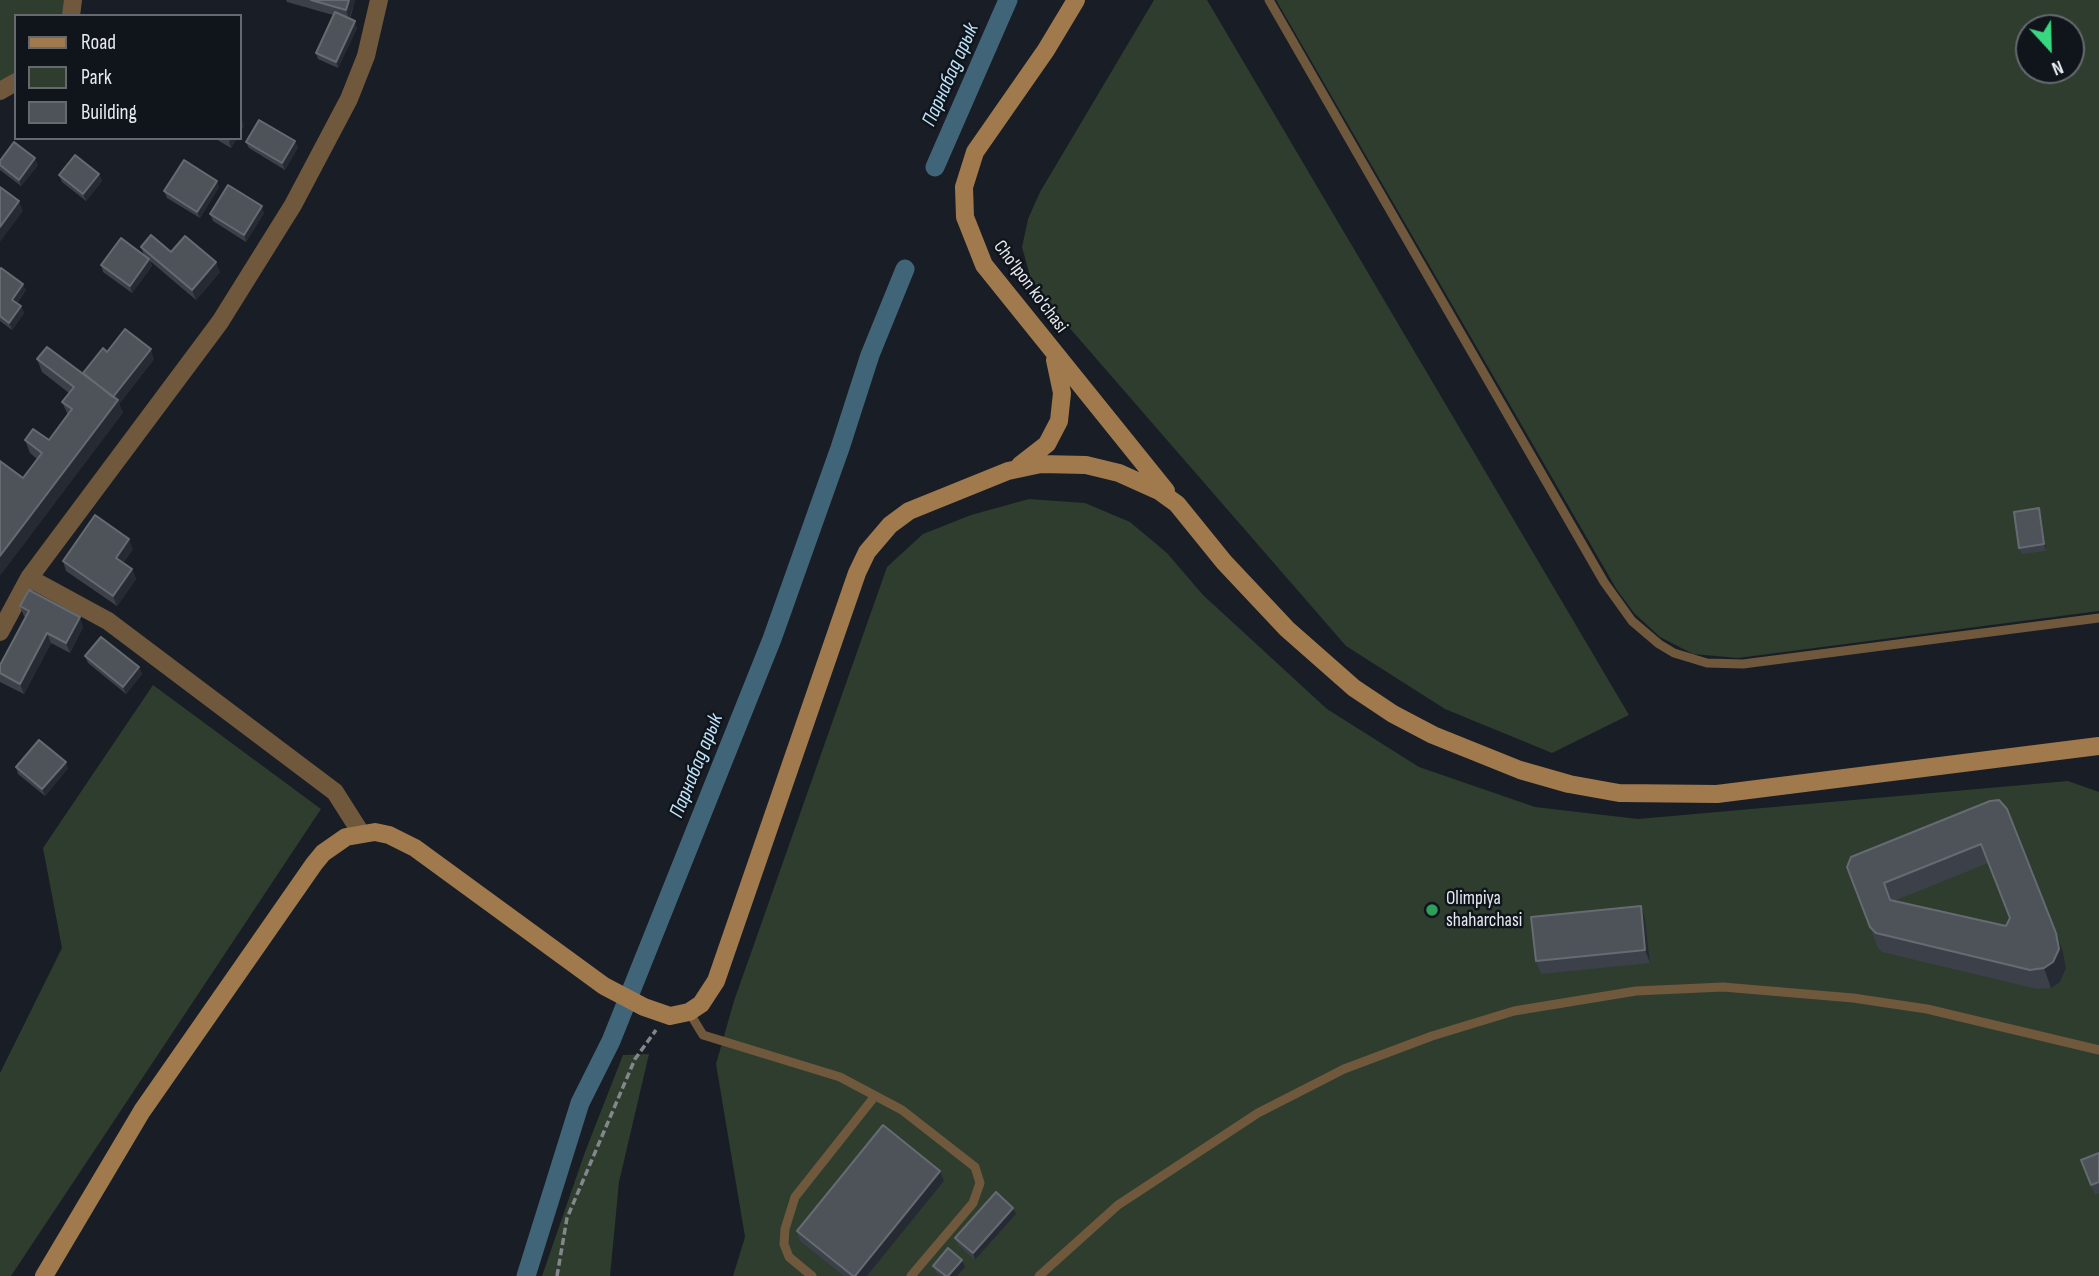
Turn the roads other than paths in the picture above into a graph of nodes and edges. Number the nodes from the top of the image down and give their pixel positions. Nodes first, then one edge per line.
1 (379, 0) edge
2 (1076, 0) edge
3 (1269, 0) edge
4 (1051, 350) junction
5 (1008, 471) junction
6 (1177, 505) junction
7 (29, 578) junction
8 (2099, 618) edge
9 (0, 632) edge
10 (2099, 746) edge
11 (361, 833) junction
12 (689, 1012) junction
13 (2099, 1050) edge
14 (875, 1096) junction
15 (44, 1276) edge
16 (812, 1276) edge
17 (911, 1276) edge
18 (1039, 1276) edge

1 - 7 street
2 - 4 main road, Cho'lpon ko'chasi
3 - 8 lane
4 - 5 main road
4 - 6 main road, Cho'lpon ko'chasi
5 - 6 main road
5 - 12 main road
6 - 10 main road, Cho'lpon ko'chasi
7 - 9 street
7 - 11 street
11 - 12 main road
11 - 15 main road
12 - 14 lane
13 - 18 lane
14 - 16 lane
14 - 17 lane

